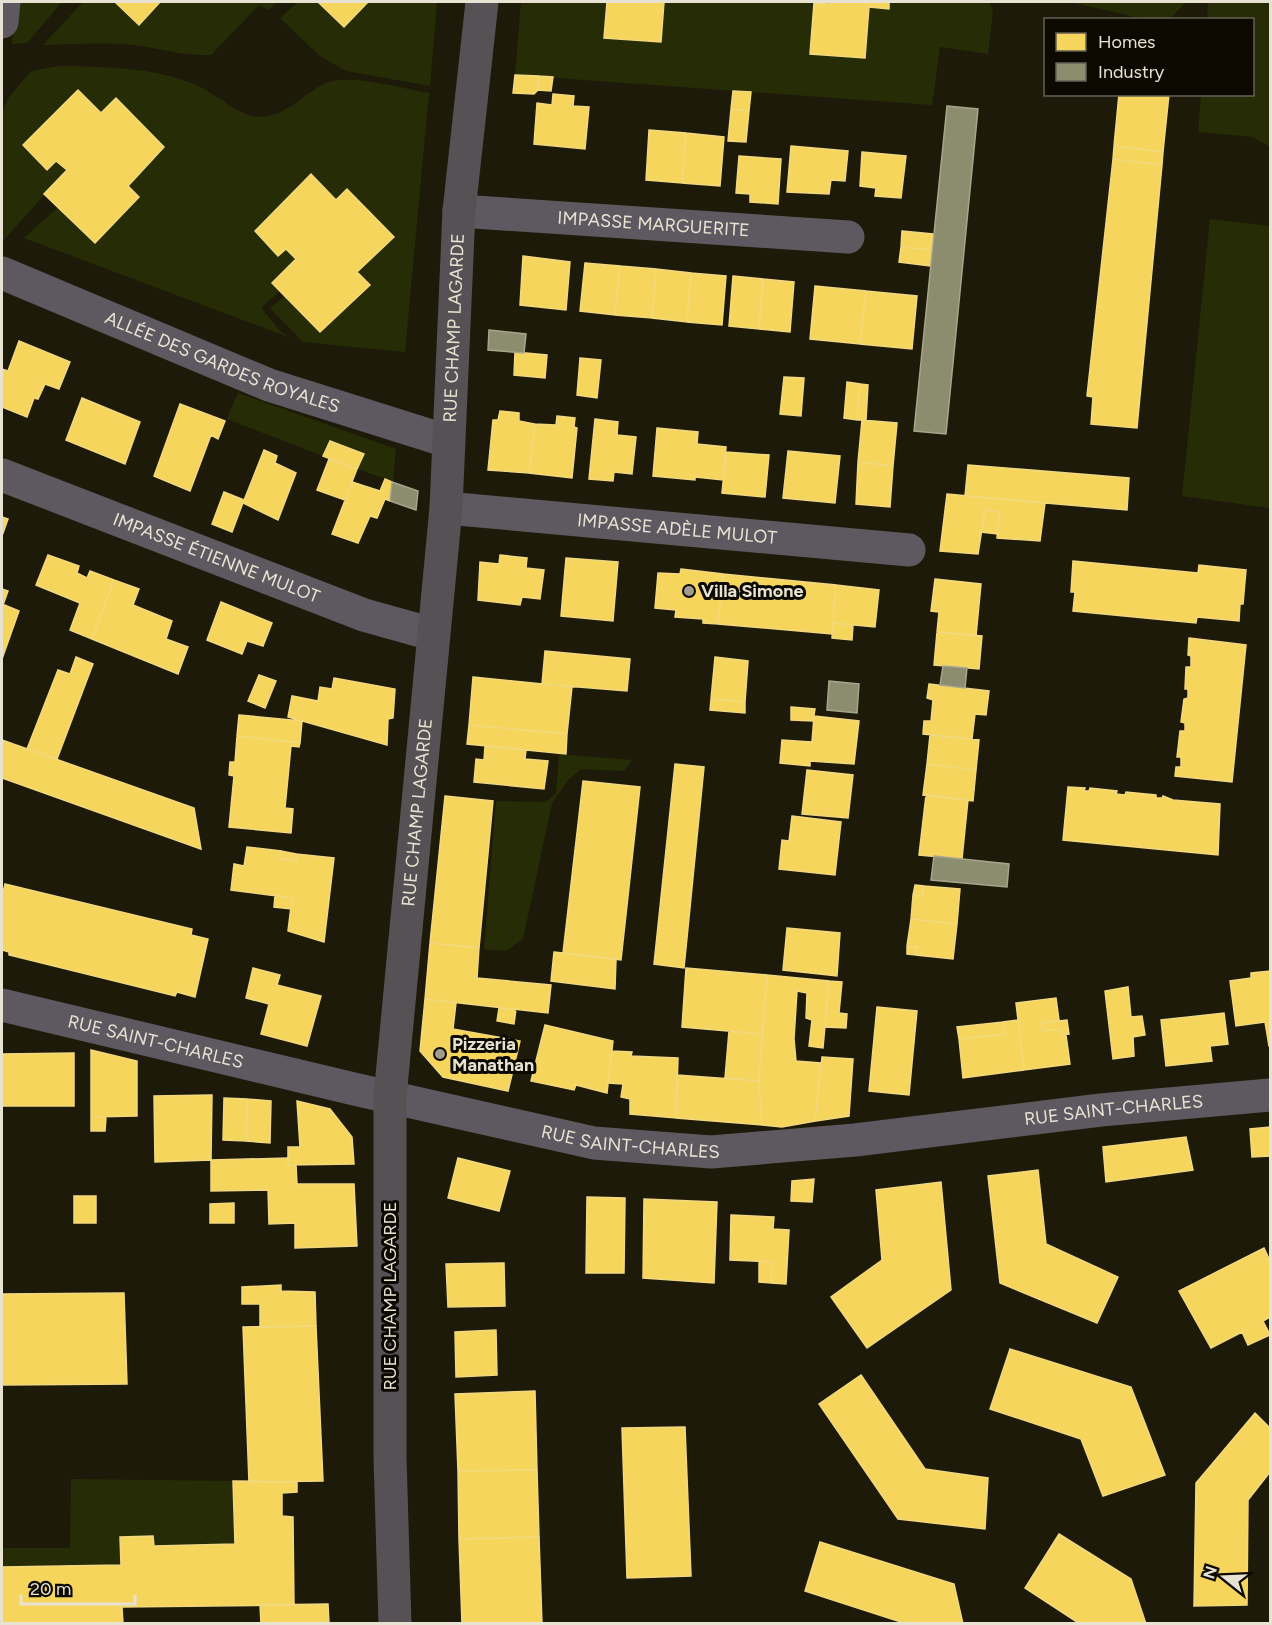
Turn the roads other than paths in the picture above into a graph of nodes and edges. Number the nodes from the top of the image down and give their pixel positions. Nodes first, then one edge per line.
1 (4, 2) edge
2 (482, 2) edge
3 (2, 22) edge
4 (459, 211) junction
5 (848, 237) dead end
6 (2, 273) edge
7 (447, 441) junction
8 (2, 475) edge
9 (446, 508) junction
10 (909, 550) dead end
11 (432, 634) junction
12 (2, 1005) edge
13 (1270, 1095) edge
14 (390, 1097) junction
15 (395, 1623) edge

1 - 3 street
2 - 4 main road, RUE CHAMP LAGARDE
4 - 5 street, IMPASSE MARGUERITE
4 - 7 main road, RUE CHAMP LAGARDE
6 - 7 street, ALLÉE DES GARDES ROYALES
7 - 9 main road, RUE CHAMP LAGARDE
8 - 11 street, IMPASSE ÉTIENNE MULOT
9 - 10 street, IMPASSE ADÈLE MULOT
9 - 11 main road, RUE CHAMP LAGARDE
11 - 14 main road, RUE CHAMP LAGARDE
12 - 14 street, RUE SAINT-CHARLES
13 - 14 street, RUE SAINT-CHARLES
14 - 15 main road, RUE CHAMP LAGARDE

